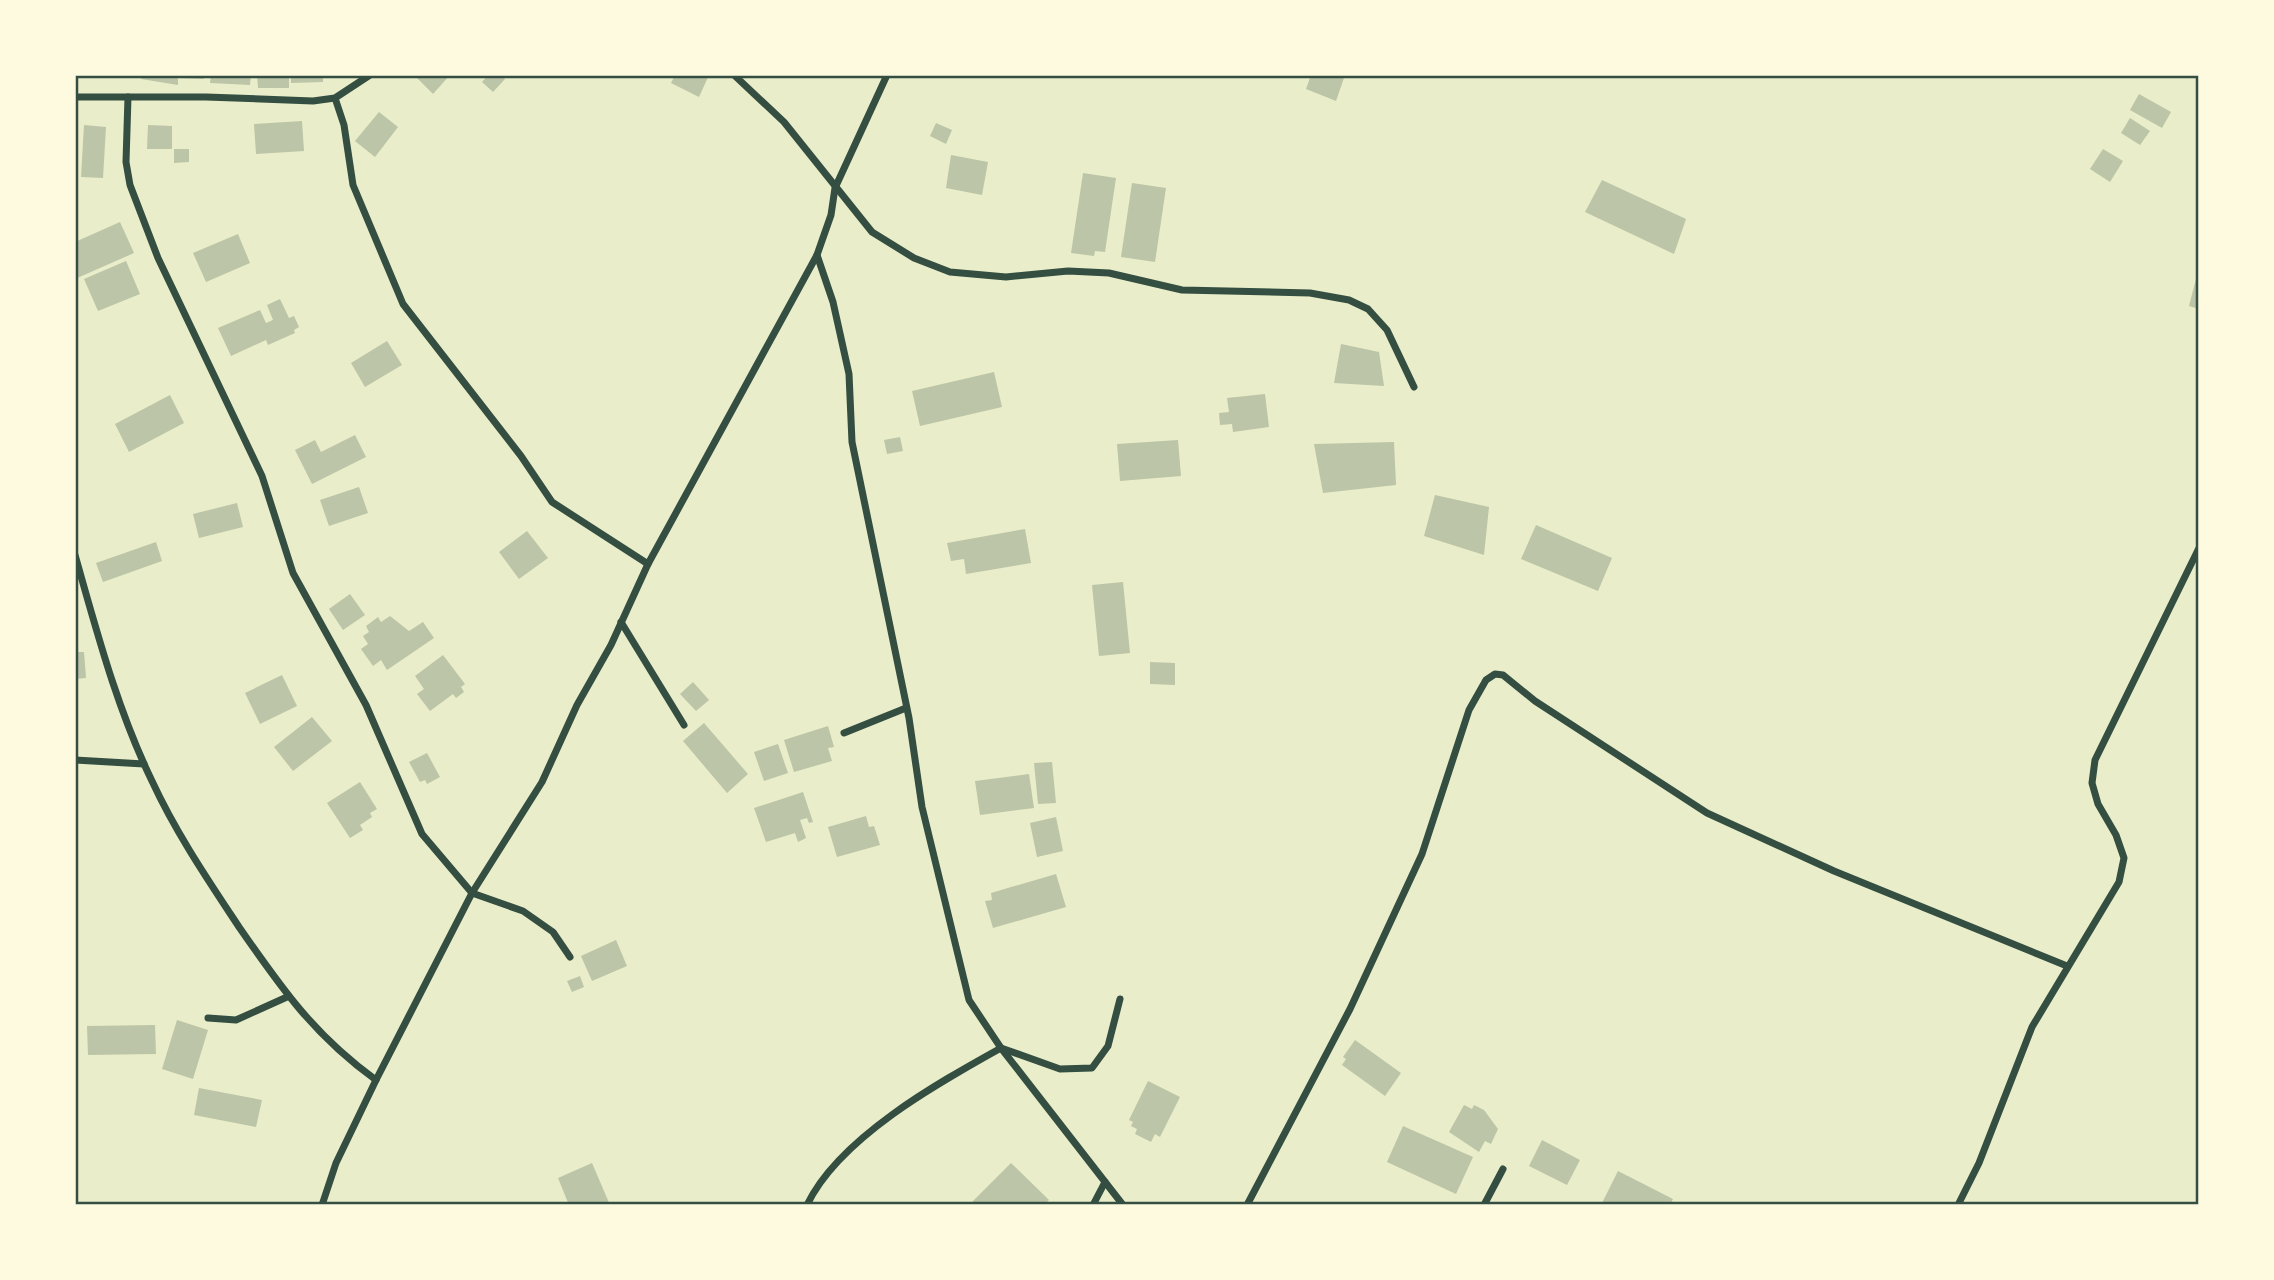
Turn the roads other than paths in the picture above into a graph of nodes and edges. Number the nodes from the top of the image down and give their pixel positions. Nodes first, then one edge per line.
1 (370, 75) edge
2 (734, 75) edge
3 (887, 75) edge
4 (75, 97) edge
5 (128, 97) junction
6 (335, 98) junction
7 (835, 188) junction
8 (817, 255) junction
9 (1414, 387) dead end
10 (2199, 548) edge
11 (75, 555) edge
12 (648, 564) junction
13 (621, 622) junction
14 (906, 708) junction
15 (684, 724) dead end
16 (844, 733) dead end
17 (75, 760) edge
18 (144, 764) junction
19 (472, 893) junction
20 (570, 957) dead end
21 (2067, 966) junction
22 (287, 997) junction
23 (1120, 999) dead end
24 (208, 1018) dead end
25 (1000, 1048) junction
26 (376, 1080) junction
27 (1503, 1169) dead end
28 (1105, 1182) junction
29 (322, 1205) edge
30 (807, 1205) edge
31 (1093, 1205) edge
32 (1123, 1205) edge
33 (1247, 1205) edge
34 (1484, 1205) edge
35 (1958, 1205) edge

1 - 6 street
2 - 7 street
3 - 7 street
4 - 5 street
5 - 6 street
5 - 19 street
6 - 12 street
7 - 8 street
7 - 9 street
8 - 12 street
8 - 14 street
10 - 21 street
11 - 18 street
12 - 13 street
13 - 15 street
13 - 19 street
14 - 16 street
14 - 25 street
17 - 18 street
18 - 22 street
19 - 20 street
19 - 26 street
21 - 33 street
21 - 35 street
22 - 24 street
22 - 26 street
23 - 25 street
25 - 28 street
25 - 30 street
26 - 29 street
27 - 34 street
28 - 31 street
28 - 32 street

